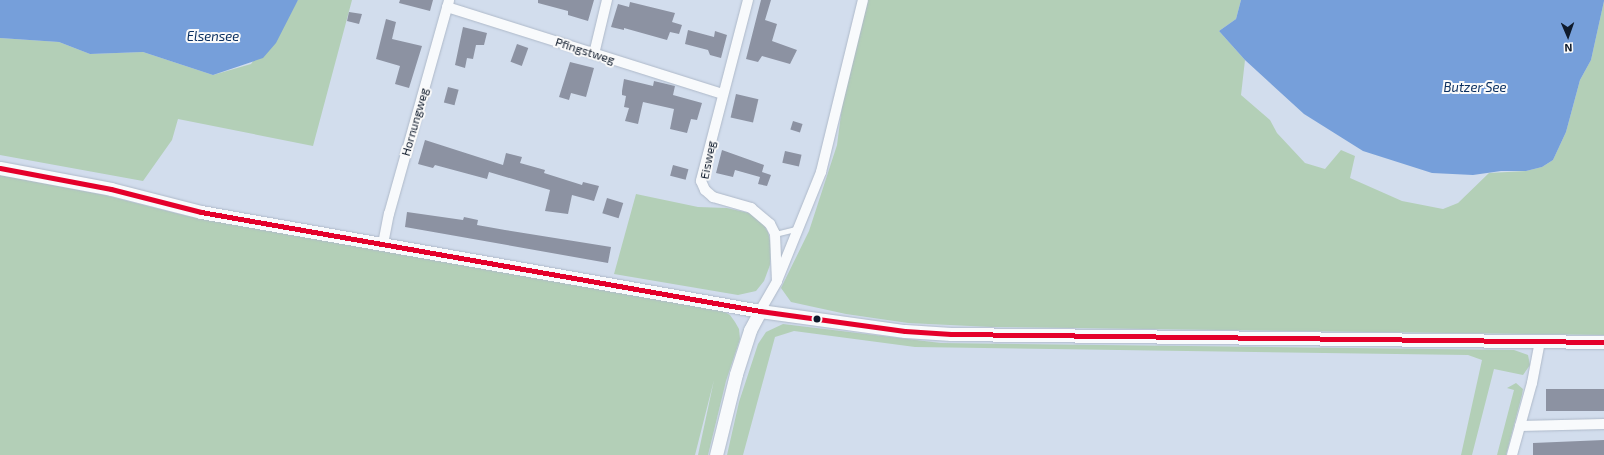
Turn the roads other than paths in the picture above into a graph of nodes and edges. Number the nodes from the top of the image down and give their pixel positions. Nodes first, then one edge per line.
1 (607, 0) edge
2 (748, 0) edge
3 (863, 0) edge
4 (448, 3) edge
5 (594, 54) junction
6 (723, 94) junction
7 (0, 168) edge
8 (800, 228) junction
9 (775, 234) junction
10 (383, 244) junction
11 (777, 282) junction
12 (760, 310) junction
13 (1540, 341) junction
14 (1604, 342) edge
15 (1604, 424) edge
16 (1520, 426) junction
17 (716, 455) edge
18 (1512, 455) edge

1 - 5 street
2 - 6 street, Eisweg
3 - 8 street
4 - 5 street, Pfingstweg
4 - 10 street, Hornungweg
5 - 6 street, Pfingstweg
6 - 9 street, Eisweg
7 - 10 street
8 - 9 lane
8 - 11 street
9 - 11 street
10 - 12 street
11 - 12 street
12 - 13 street
12 - 17 street
13 - 14 street
13 - 16 street
15 - 16 street
16 - 18 street

